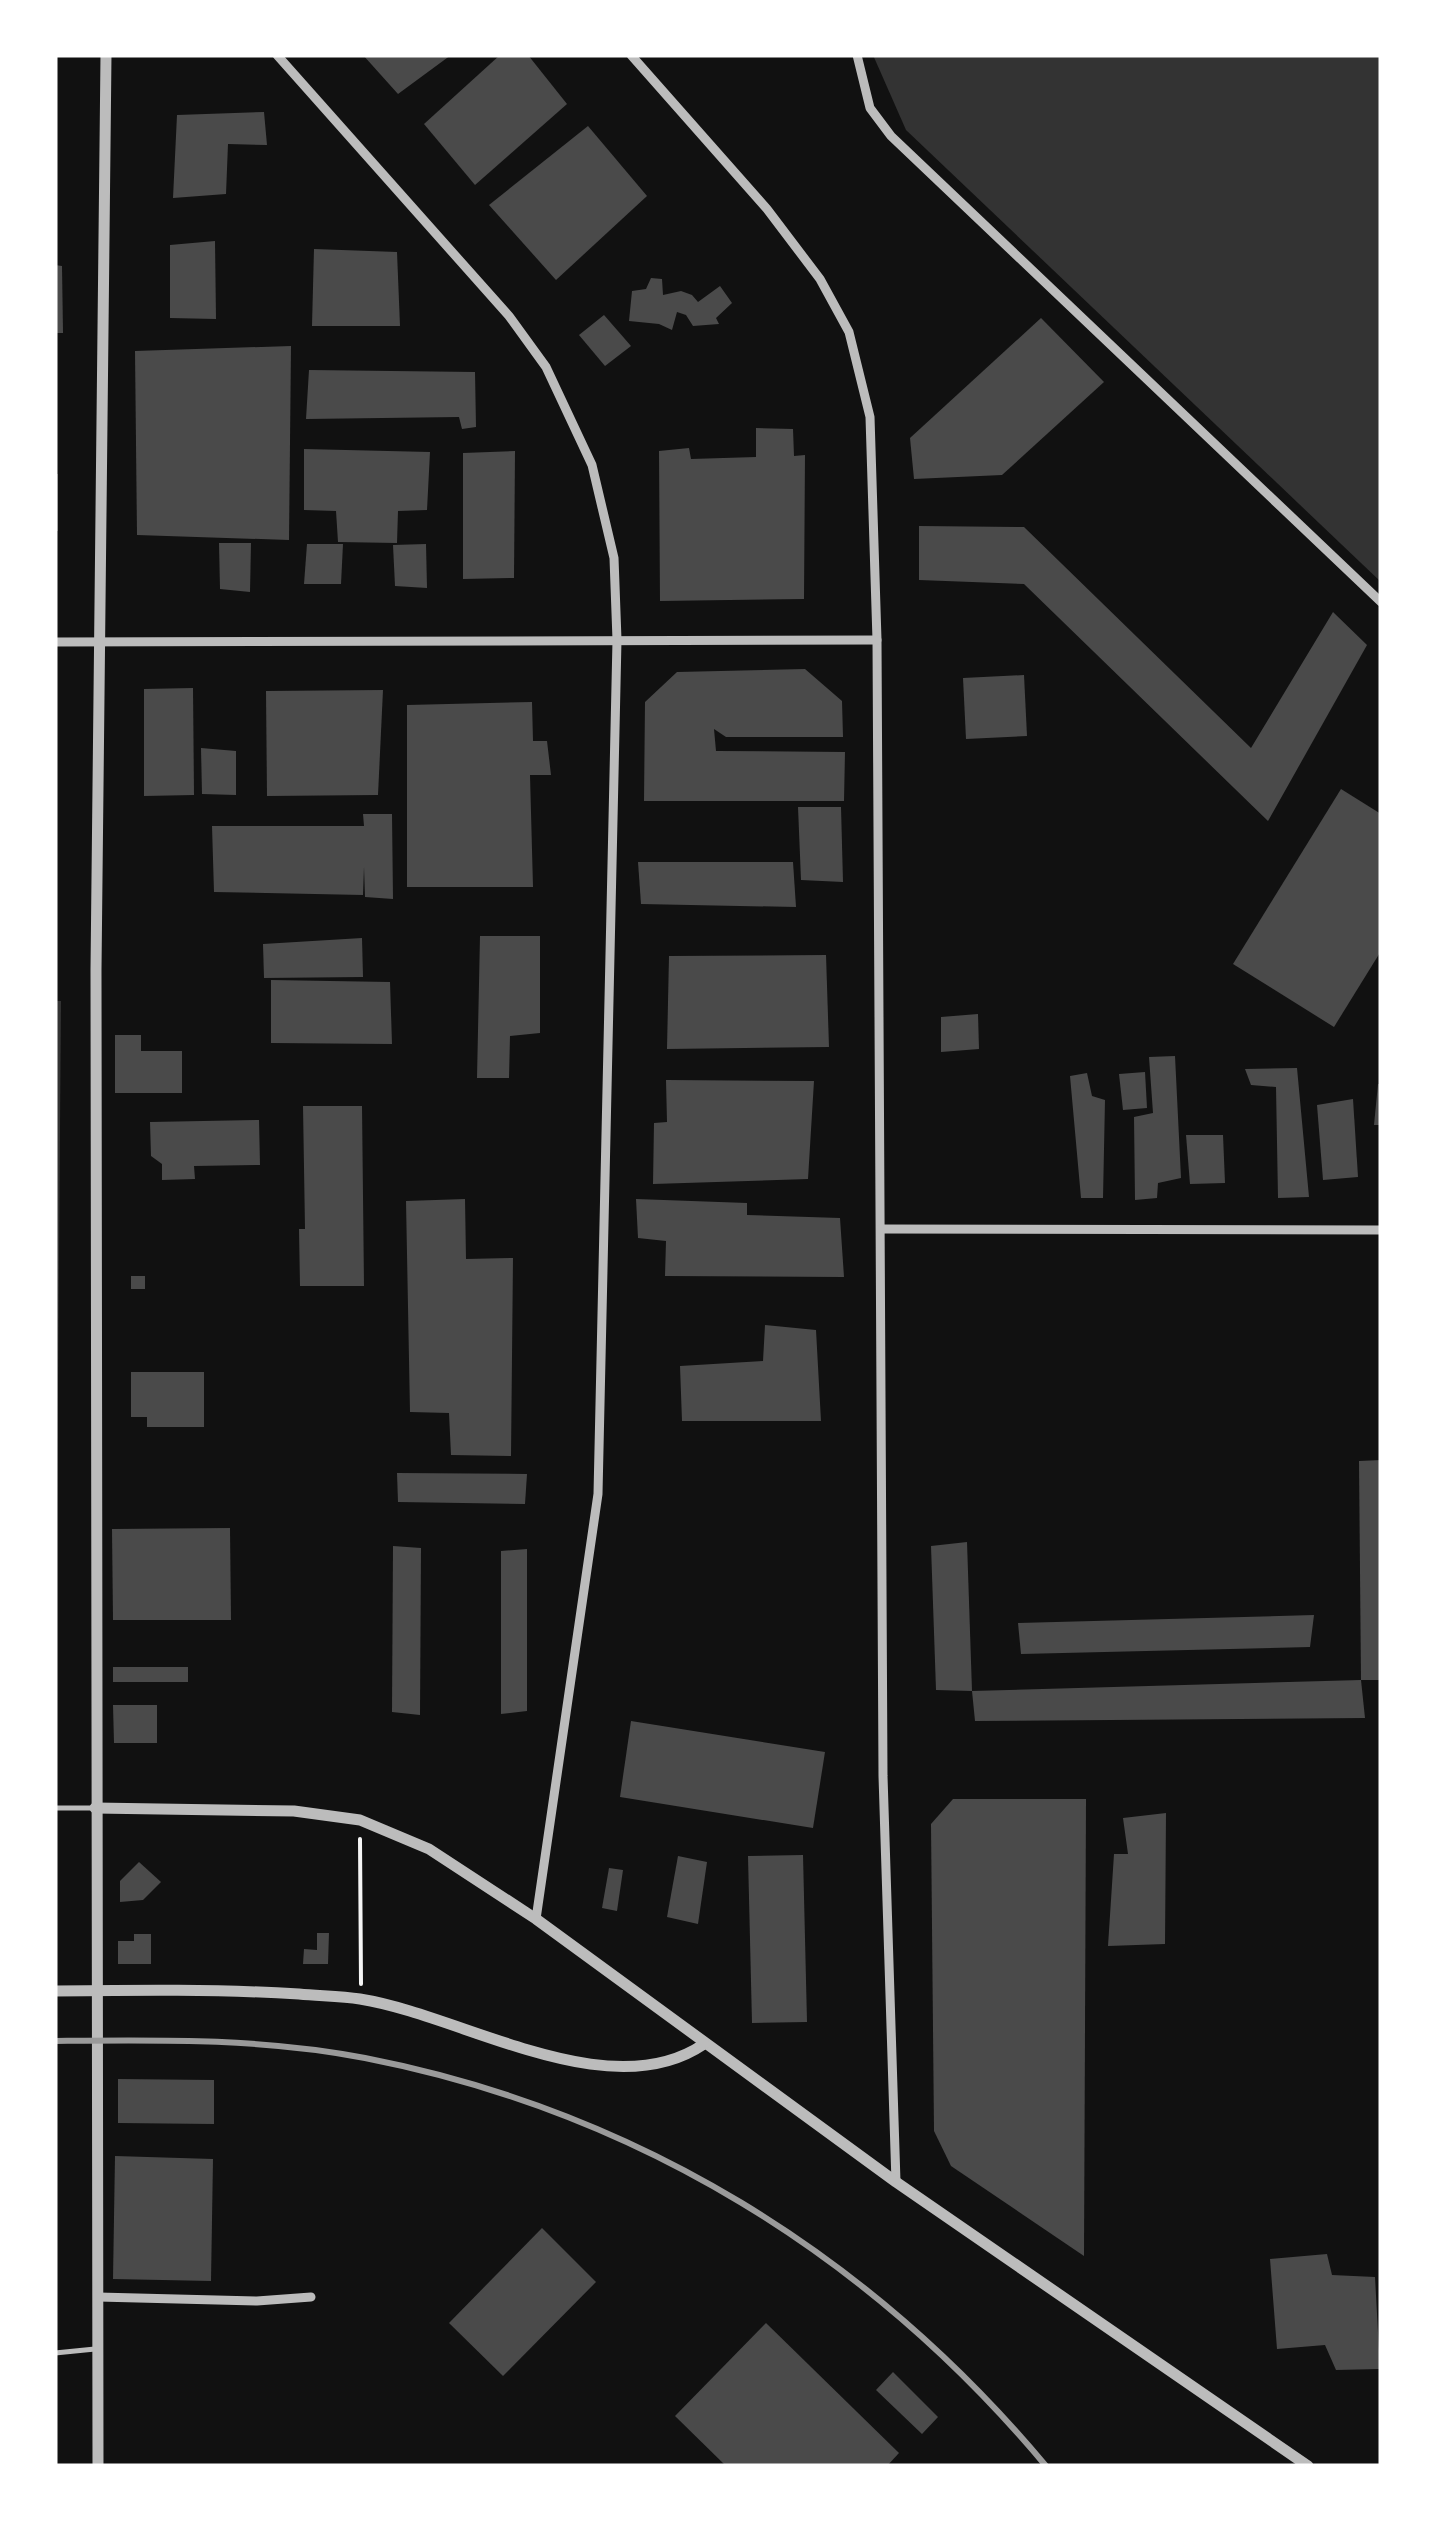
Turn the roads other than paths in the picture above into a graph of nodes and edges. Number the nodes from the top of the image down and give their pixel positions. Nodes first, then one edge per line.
1 (106, 55) edge
2 (277, 55) edge
3 (630, 55) edge
4 (858, 55) edge
5 (1381, 602) edge
6 (617, 640) junction
7 (876, 640) junction
8 (55, 642) edge
9 (98, 642) junction
10 (881, 1229) junction
11 (1381, 1230) edge
12 (55, 1808) edge
13 (95, 1808) junction
14 (536, 1919) junction
15 (98, 1990) junction
16 (55, 1991) edge
17 (704, 2044) junction
18 (896, 2182) junction
19 (311, 2296) dead end
20 (98, 2297) junction
21 (98, 2349) junction
22 (55, 2353) edge
23 (98, 2466) edge
24 (1308, 2466) edge

1 - 9 street
2 - 6 street
3 - 7 street
4 - 5 street
6 - 7 street
6 - 9 street
6 - 14 street
7 - 10 street
8 - 9 street
9 - 13 street
10 - 11 street
10 - 18 street
12 - 13 lane
13 - 14 street
13 - 15 street
14 - 17 street
15 - 16 street
15 - 17 street
15 - 20 street
17 - 18 street
18 - 24 street
19 - 20 street
20 - 21 street
21 - 22 lane
21 - 23 street

